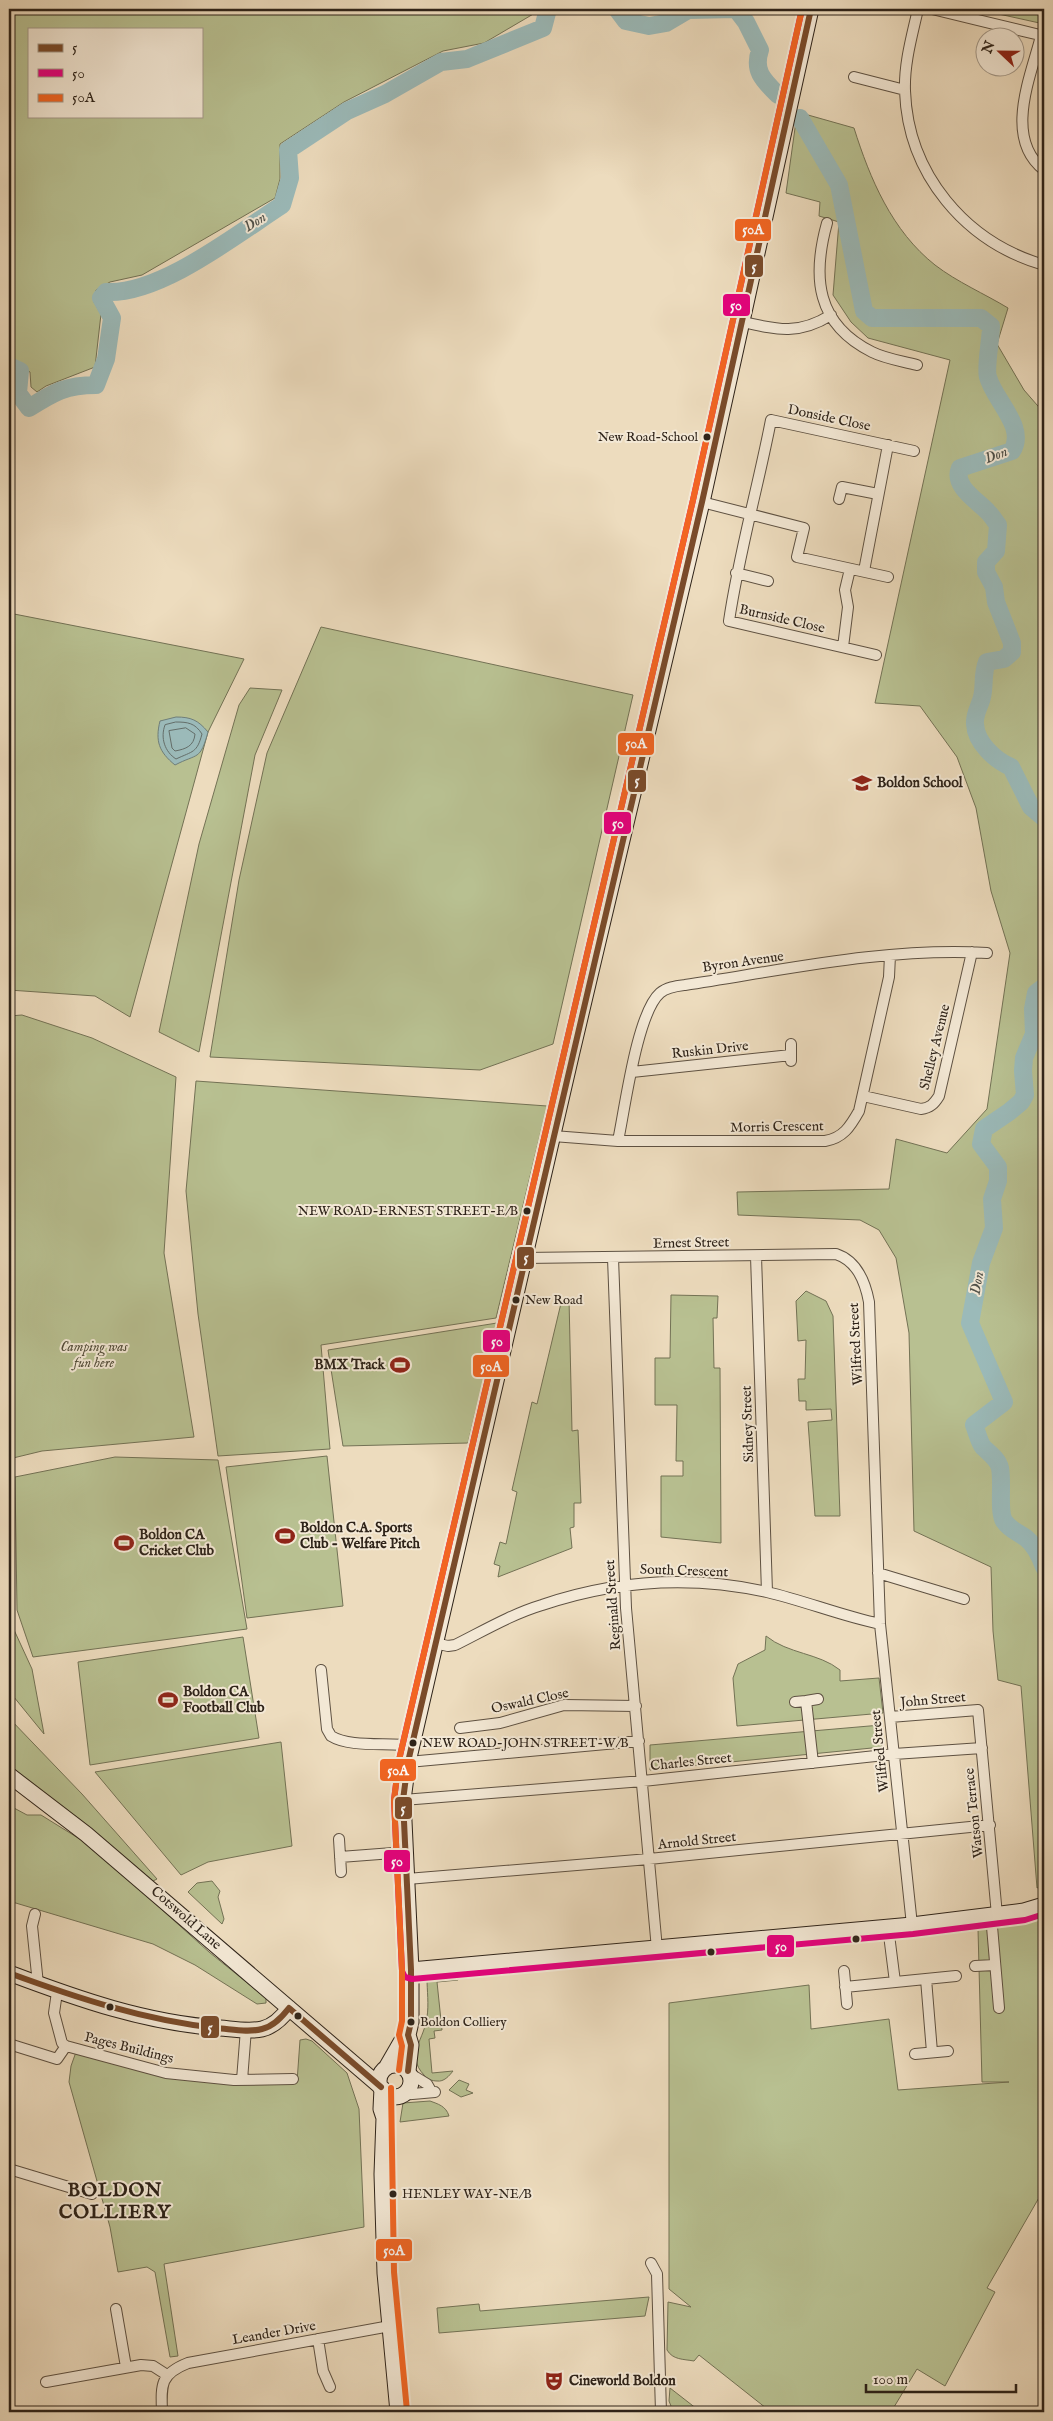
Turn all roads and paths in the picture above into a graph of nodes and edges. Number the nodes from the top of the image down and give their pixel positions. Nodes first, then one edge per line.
1 (811, 9) edge
2 (918, 9) edge
3 (932, 9) edge
4 (1043, 36) edge
5 (854, 77) dead end
6 (905, 90) junction
7 (1044, 170) edge
8 (827, 223) dead end
9 (1044, 265) edge
10 (831, 315) junction
11 (743, 322) junction
12 (917, 364) dead end
13 (888, 445) junction
14 (914, 451) dead end
15 (878, 494) junction
16 (839, 499) dead end
17 (702, 502) junction
18 (749, 514) junction
19 (850, 569) junction
20 (864, 571) junction
21 (736, 573) junction
22 (888, 577) dead end
23 (768, 581) dead end
24 (843, 647) junction
25 (876, 655) dead end
26 (972, 952) junction
27 (987, 953) dead end
28 (890, 955) junction
29 (790, 1044) dead end
30 (632, 1072) junction
31 (862, 1096) junction
32 (553, 1136) junction
33 (618, 1141) junction
34 (756, 1256) junction
35 (524, 1258) junction
36 (613, 1258) junction
37 (856, 1266) joint
38 (878, 1573) junction
39 (625, 1584) junction
40 (767, 1592) junction
41 (964, 1599) dead end
42 (880, 1624) junction
43 (434, 1643) junction
44 (321, 1670) dead end
45 (818, 1699) dead end
46 (806, 1701) junction
47 (795, 1702) dead end
48 (636, 1706) junction
49 (978, 1710) joint
50 (890, 1717) junction
51 (460, 1728) dead end
52 (413, 1742) junction
53 (639, 1742) junction
54 (982, 1748) junction
55 (894, 1754) junction
56 (408, 1762) junction
57 (813, 1763) junction
58 (9, 1775) edge
59 (643, 1781) junction
60 (403, 1800) junction
61 (990, 1825) junction
62 (902, 1833) junction
63 (339, 1840) dead end
64 (406, 1852) junction
65 (340, 1858) junction
66 (649, 1859) junction
67 (342, 1872) dead end
68 (407, 1879) junction
69 (1044, 1905) edge
70 (35, 1914) dead end
71 (994, 1915) junction
72 (912, 1925) junction
73 (888, 1927) junction
74 (657, 1949) junction
75 (995, 1965) junction
76 (975, 1966) dead end
77 (411, 1970) junction
78 (844, 1971) dead end
79 (9, 1973) edge
80 (956, 1976) dead end
81 (926, 1979) junction
82 (894, 1982) junction
83 (38, 1984) junction
84 (846, 1987) junction
85 (57, 1992) junction
86 (847, 2004) dead end
87 (289, 2008) junction
88 (999, 2008) dead end
89 (246, 2030) junction
90 (408, 2036) junction
91 (9, 2044) edge
92 (66, 2046) junction
93 (948, 2051) dead end
94 (932, 2052) junction
95 (915, 2054) dead end
96 (359, 2066) junction
97 (385, 2068) junction
98 (408, 2072) junction
99 (293, 2079) dead end
100 (242, 2080) junction
101 (381, 2087) junction
102 (399, 2096) junction
103 (384, 2118) junction
104 (9, 2169) edge
105 (92, 2194) dead end
106 (651, 2263) dead end
107 (116, 2309) dead end
108 (390, 2326) junction
109 (318, 2338) junction
110 (126, 2368) junction
111 (167, 2375) junction
112 (46, 2382) dead end
113 (330, 2387) dead end
114 (162, 2412) edge
115 (398, 2412) edge
116 (661, 2412) edge

1 - 11 main road
2 - 6 street
3 - 4 street
4 - 7 street
5 - 6 street
6 - 9 street
8 - 10 street
10 - 11 street
10 - 12 street
11 - 17 main road
13 - 14 street, Donside Close
13 - 15 street
13 - 18 street, Donside Close
15 - 16 street
15 - 20 street
17 - 18 street
17 - 32 main road
18 - 19 street
18 - 21 street, Burnside Close
19 - 20 street
19 - 24 street
20 - 22 street
21 - 23 street
21 - 24 street, Burnside Close
24 - 25 street, Burnside Close
26 - 27 street, Byron Avenue
26 - 28 street, Byron Avenue
26 - 31 street, Shelley Avenue
28 - 30 street, Byron Avenue
28 - 31 street, Morris Crescent
29 - 30 street, Ruskin Drive
30 - 33 street, Byron Avenue
31 - 33 street, Morris Crescent
32 - 33 street, Morris Crescent
32 - 35 main road
34 - 36 street, Ernest Street
34 - 37 street, Ernest Street
34 - 40 street, Sidney Street
35 - 36 street, Ernest Street
35 - 43 main road
36 - 39 street, Reginald Street
37 - 38 street, Wilfred Street
38 - 41 street
38 - 42 street, Wilfred Street
39 - 40 street, South Crescent
39 - 43 street, South Crescent
39 - 48 street, Reginald Street
40 - 42 street, South Crescent
42 - 50 street, Wilfred Street
43 - 52 main road
44 - 52 street
45 - 46 street
46 - 47 street
46 - 57 street
48 - 51 street, Oswald Close
48 - 53 street, Reginald Street
49 - 50 street, John Street
49 - 54 street, Watson Terrace
50 - 55 street, Wilfred Street
52 - 56 main road
53 - 56 street
53 - 59 street, Reginald Street
54 - 55 street, Charles Street
54 - 61 street, Watson Terrace
55 - 57 street, Charles Street
55 - 62 street, Wilfred Street
56 - 60 main road
57 - 59 street, Charles Street
58 - 87 main road, Cotswold Lane
59 - 60 street, Charles Street
59 - 66 street, Reginald Street
60 - 64 main road
61 - 62 street, Arnold Street
61 - 71 street, Watson Terrace
62 - 66 street, Arnold Street
62 - 72 street, Wilfred Street
63 - 65 street
64 - 65 street
64 - 68 main road
65 - 67 street
66 - 68 street, Arnold Street
66 - 74 street, Reginald Street
68 - 77 main road
69 - 71 main road
70 - 83 street
71 - 72 main road
71 - 75 street, Watson Terrace
72 - 73 main road
73 - 74 main road
73 - 82 street
74 - 77 main road
75 - 76 street
75 - 88 street, Watson Terrace
77 - 90 main road
78 - 84 street
79 - 83 main road
80 - 81 street
81 - 82 street
81 - 94 street
82 - 84 street
83 - 85 main road
84 - 86 street
85 - 89 main road
85 - 92 street, Pages Buildings
87 - 89 main road
87 - 96 main road, Cotswold Lane
89 - 100 street
90 - 97 main road
90 - 98 main road
91 - 92 street
92 - 100 street, Pages Buildings
93 - 94 street
94 - 95 street
96 - 97 main road, Cotswold Lane
96 - 101 main road, Cotswold Lane
97 - 98 main road
97 - 101 main road
98 - 102 main road
98 - 102 street
99 - 100 street, Pages Buildings
101 - 102 main road
101 - 103 main road
102 - 103 main road
103 - 108 main road
104 - 105 street
106 - 116 street
107 - 110 street
108 - 109 street, Leander Drive
108 - 115 main road
109 - 111 street, Leander Drive
109 - 113 street
110 - 111 street
110 - 112 street
111 - 114 street

